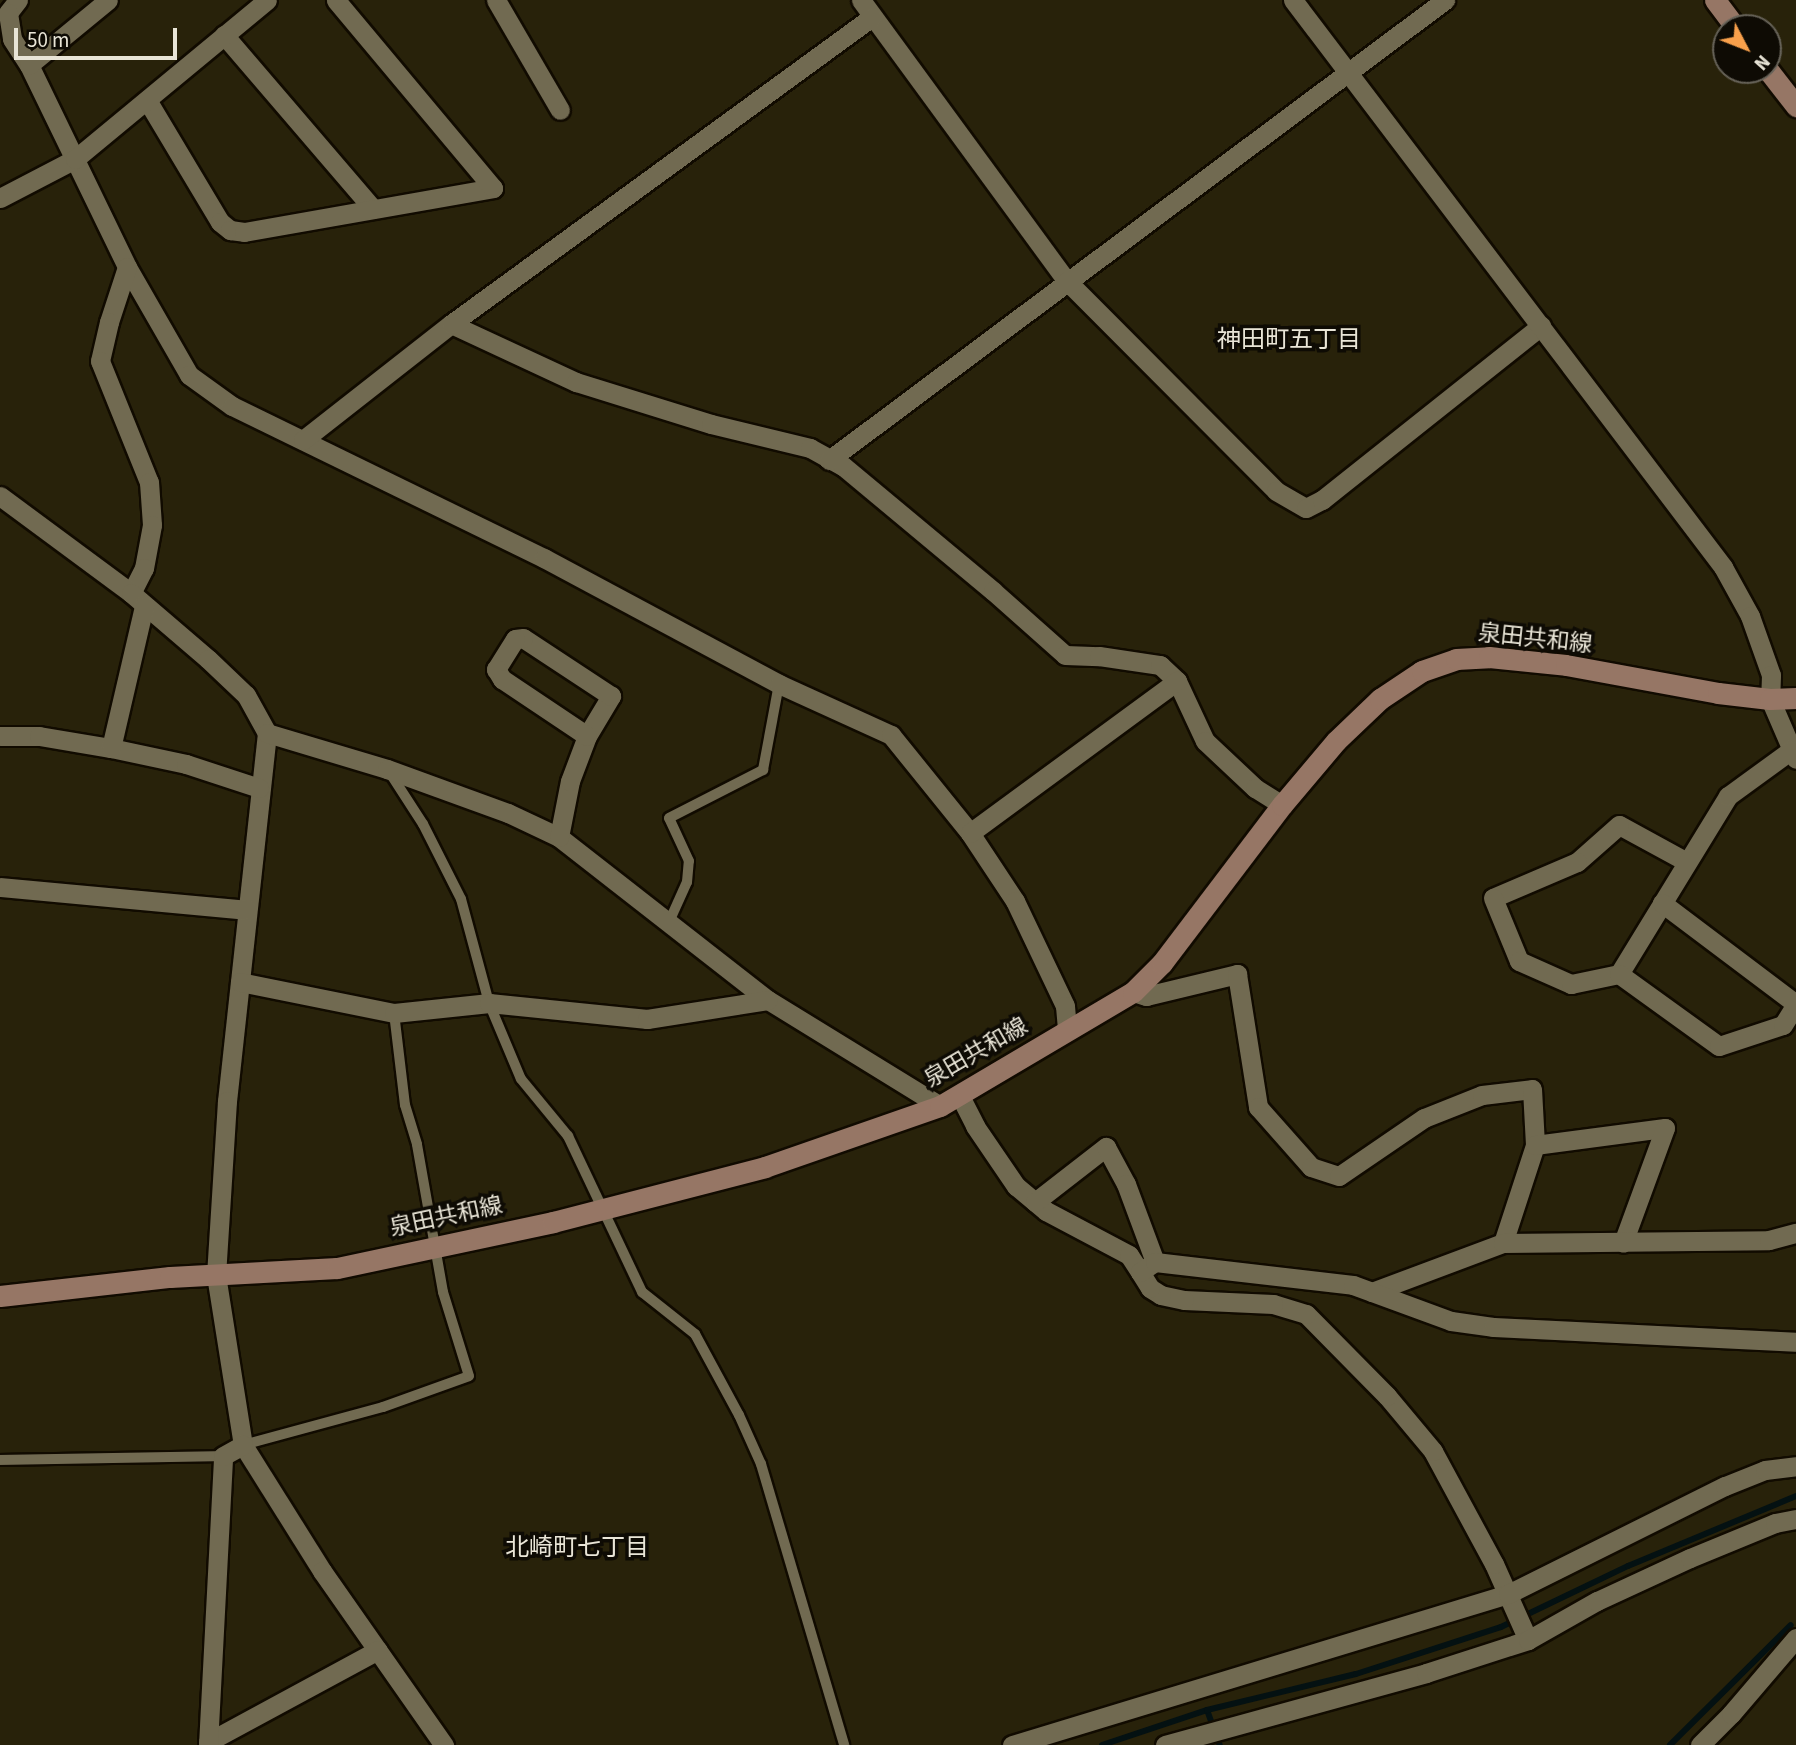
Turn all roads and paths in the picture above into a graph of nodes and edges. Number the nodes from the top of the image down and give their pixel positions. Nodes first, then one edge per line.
1 (18, 0) edge
2 (108, 0) edge
3 (267, 0) edge
4 (336, 0) edge
5 (496, 0) edge
6 (860, 0) edge
7 (1293, 0) edge
8 (1445, 0) edge
9 (1715, 0) edge
10 (1726, 14) edge
11 (872, 17) junction
12 (224, 36) junction
13 (29, 65) junction
14 (1347, 73) junction
15 (1779, 84) edge
16 (147, 100) junction
17 (1796, 106) edge
18 (560, 110) dead end
19 (75, 159) junction
20 (0, 198) edge
21 (373, 209) junction
22 (127, 267) junction
23 (1067, 281) junction
24 (451, 324) junction
25 (1542, 326) junction
26 (303, 440) junction
27 (830, 460) junction
28 (0, 496) edge
29 (138, 599) junction
30 (1177, 681) junction
31 (779, 684) junction
32 (1796, 698) edge
33 (1770, 699) junction
34 (267, 733) junction
35 (0, 736) edge
36 (587, 736) junction
37 (111, 748) junction
38 (1793, 755) edge
39 (387, 769) junction
40 (259, 788) junction
41 (1282, 805) junction
42 (970, 833) junction
43 (559, 837) junction
44 (1687, 862) junction
45 (0, 887) edge
46 (1662, 903) junction
47 (247, 909) junction
48 (669, 922) junction
49 (1619, 974) junction
50 (240, 982) junction
51 (1133, 992) junction
52 (768, 1000) junction
53 (489, 1003) junction
54 (394, 1013) junction
55 (1067, 1029) junction
56 (960, 1096) junction
57 (940, 1107) junction
58 (1535, 1144) junction
59 (1035, 1202) junction
60 (603, 1210) junction
61 (1796, 1233) edge
62 (1503, 1242) junction
63 (1623, 1243) junction
64 (434, 1246) junction
65 (1147, 1267) junction
66 (216, 1275) junction
67 (1372, 1292) junction
68 (0, 1296) edge
69 (1796, 1342) edge
70 (243, 1445) junction
71 (223, 1456) junction
72 (0, 1460) edge
73 (1796, 1466) edge
74 (1796, 1519) edge
75 (1508, 1594) junction
76 (1525, 1634) junction
77 (1796, 1638) edge
78 (377, 1650) junction
79 (208, 1744) edge
80 (444, 1745) edge
81 (844, 1745) edge
82 (1012, 1745) edge
83 (1166, 1745) edge
84 (1700, 1745) edge

1 - 13 street
2 - 13 street
3 - 12 street
4 - 21 street
5 - 18 street
6 - 11 street
7 - 14 street
8 - 14 street
9 - 10 main road
11 - 23 street
11 - 24 street
12 - 16 street
12 - 21 street
13 - 19 street
14 - 23 street
14 - 25 street
15 - 17 main road
16 - 19 street
16 - 21 street
19 - 20 street
19 - 22 street
22 - 26 street
22 - 29 street
23 - 25 street
23 - 27 street
24 - 26 street
24 - 27 street
25 - 33 street
26 - 31 street
27 - 30 street
28 - 29 street
29 - 34 street
29 - 37 street
30 - 41 street
30 - 42 street
31 - 42 street
31 - 48 lane
32 - 33 main road, 泉田共和線
33 - 38 street
33 - 41 main road, 泉田共和線
34 - 39 street
34 - 40 street
35 - 37 street
36 - 36 street
36 - 43 street
37 - 40 street
38 - 44 street
39 - 43 street
39 - 53 lane
40 - 47 street
41 - 51 main road, 泉田共和線
42 - 55 street
43 - 48 street
44 - 46 street
44 - 49 street
45 - 47 street
46 - 49 street
46 - 49 street
47 - 50 street
48 - 52 street
50 - 54 street
50 - 66 street
51 - 55 main road, 泉田共和線
51 - 58 street
52 - 53 street
52 - 57 street
53 - 54 street
53 - 60 lane
54 - 64 lane
55 - 56 main road, 泉田共和線
56 - 57 main road, 泉田共和線
56 - 59 street
57 - 60 main road, 泉田共和線
58 - 62 street
58 - 63 street
59 - 65 street
59 - 65 street
60 - 64 main road, 泉田共和線
60 - 81 lane
61 - 63 street
62 - 63 street
62 - 67 street
64 - 66 main road, 泉田共和線
64 - 70 lane
65 - 67 street
65 - 75 street
66 - 68 main road, 泉田共和線
66 - 70 street
67 - 69 street
70 - 71 street
70 - 78 street
71 - 72 lane
71 - 79 street
73 - 75 street
74 - 76 street
75 - 76 street
75 - 82 street
76 - 83 street
77 - 84 street
78 - 79 street
78 - 80 street

